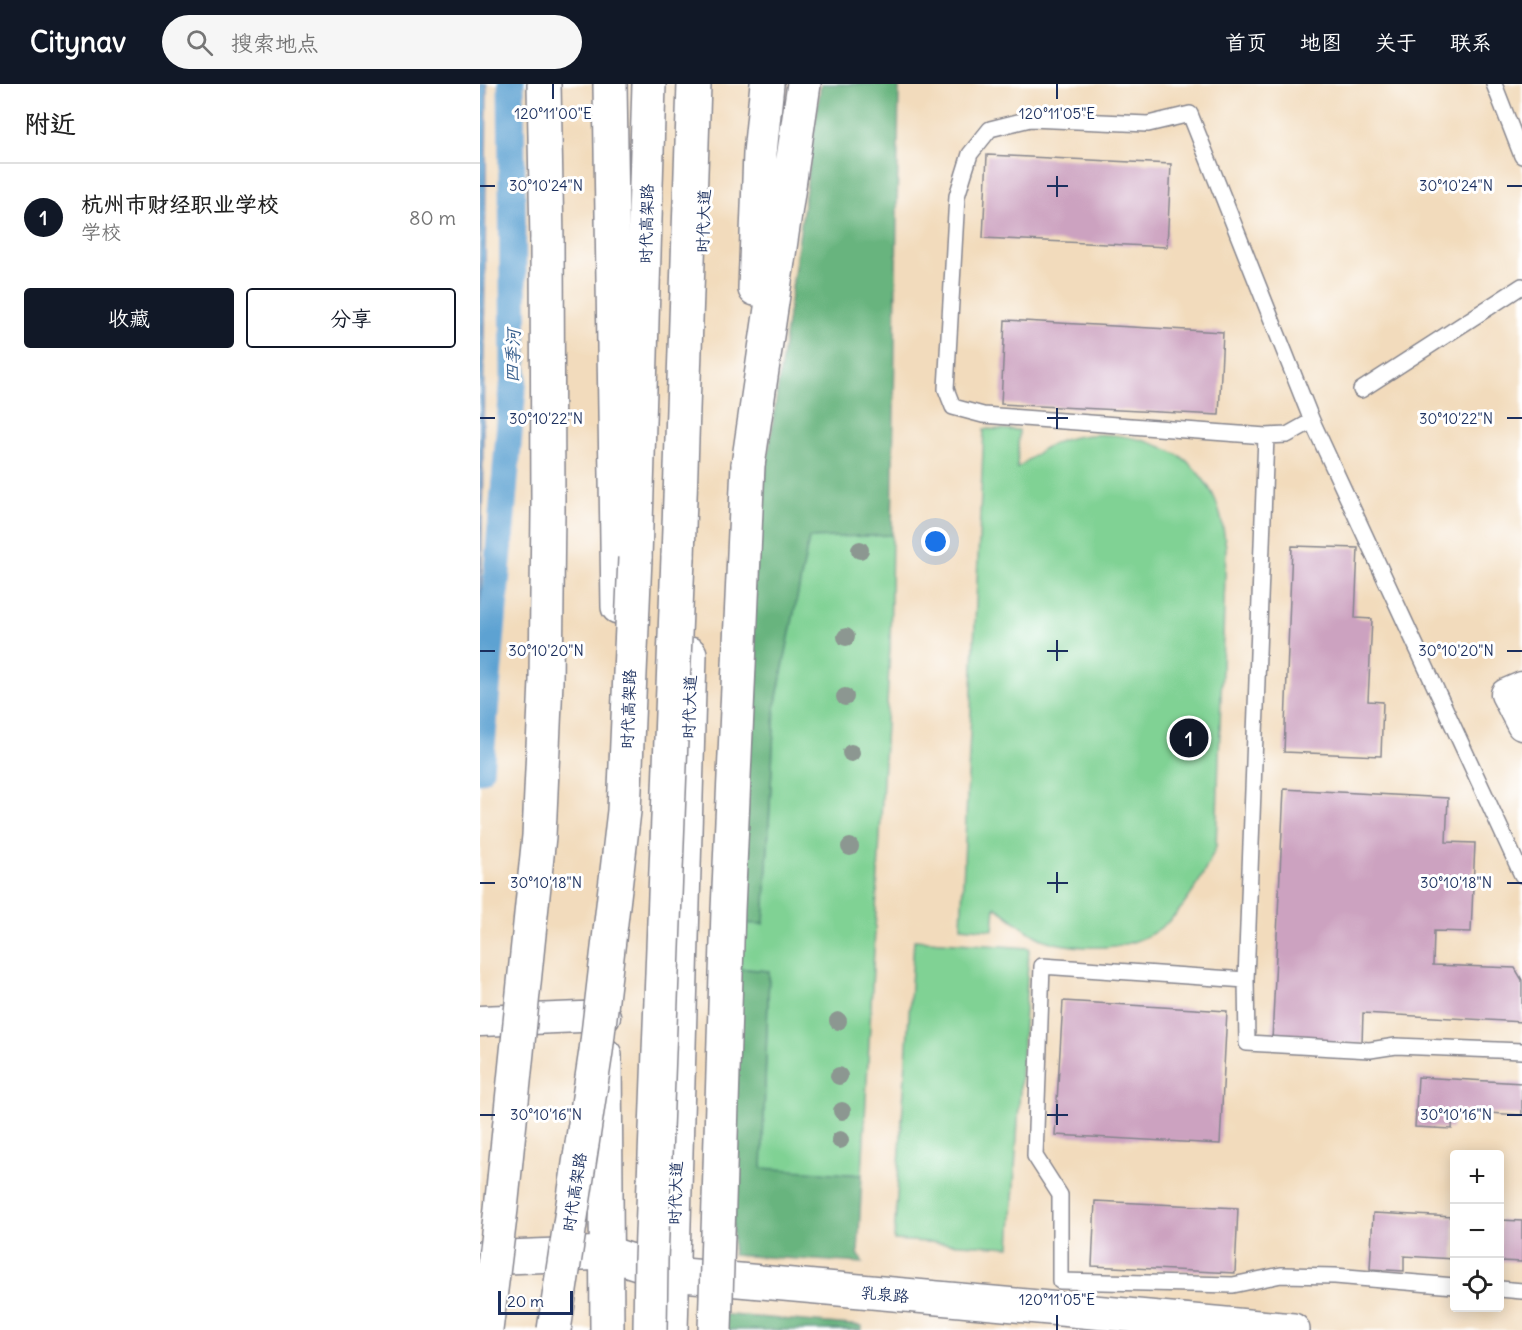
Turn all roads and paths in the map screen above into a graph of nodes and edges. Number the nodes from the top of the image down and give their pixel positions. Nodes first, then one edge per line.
1 (544, 84) edge
2 (610, 84) edge
3 (649, 84) edge
4 (694, 84) edge
5 (707, 84) edge
6 (767, 84) edge
7 (804, 84) edge
8 (1494, 84) edge
9 (1522, 156) edge
10 (1522, 286) edge
11 (1361, 390) dead end
12 (1312, 421) junction
13 (1266, 436) junction
14 (748, 465) junction
15 (1514, 691) edge
16 (1522, 725) edge
17 (1522, 875) edge
18 (1246, 980) junction
19 (605, 1016) junction
20 (485, 1020) edge
21 (1522, 1051) edge
22 (607, 1253) junction
23 (480, 1258) edge
24 (672, 1274) junction
25 (1450, 1286) edge
26 (1504, 1289) edge
27 (1522, 1291) edge
28 (486, 1330) edge
29 (554, 1330) edge
30 (607, 1330) edge
31 (650, 1330) edge
32 (671, 1330) edge
33 (715, 1330) edge
34 (1293, 1330) edge

1 - 28 main road, bridge
2 - 19 main road
3 - 29 main road, 时代高架路, bridge
4 - 31 main road, bridge
5 - 24 main road, 时代大道
6 - 14 main road
7 - 14 main road
8 - 9 lane
10 - 11 lane
12 - 13 lane
12 - 13 lane
12 - 17 lane
13 - 18 lane
14 - 33 main road, bridge
15 - 16 street
18 - 21 lane
18 - 25 lane
19 - 20 street
19 - 22 main road
22 - 23 main road, 乳泉路
22 - 24 main road, 乳泉路
22 - 30 main road
24 - 32 main road, 时代大道
24 - 34 main road, 乳泉路
26 - 27 lane

